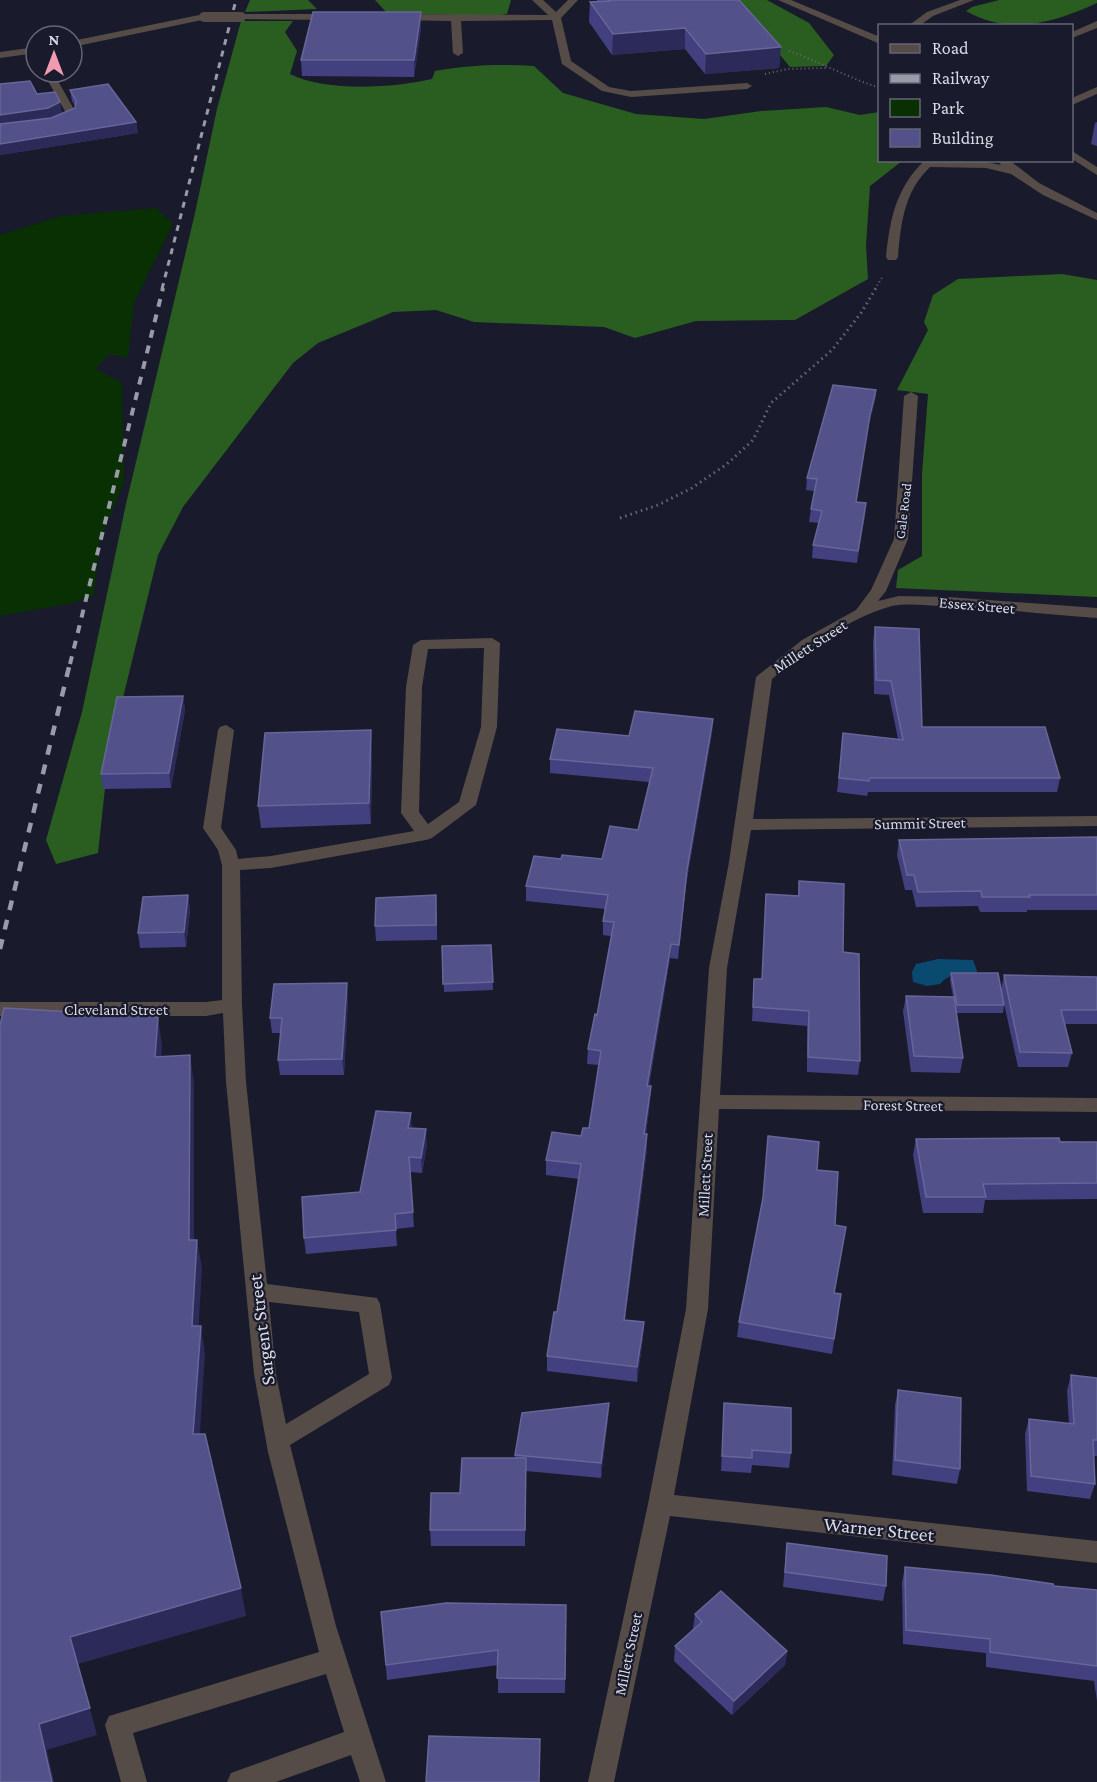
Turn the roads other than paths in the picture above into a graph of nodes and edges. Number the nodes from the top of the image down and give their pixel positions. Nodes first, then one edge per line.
1 (537, 0) edge
2 (573, 0) edge
3 (783, 0) edge
4 (969, 0) edge
5 (349, 17) edge
6 (385, 17) edge
7 (456, 17) junction
8 (556, 17) junction
9 (915, 24) edge
10 (1097, 24) edge
11 (1073, 34) edge
12 (878, 41) edge
13 (84, 42) edge
14 (24, 52) edge
15 (458, 53) dead end
16 (0, 55) edge
17 (55, 84) edge
18 (747, 86) dead end
19 (1097, 90) edge
20 (1073, 101) edge
21 (44, 125) edge
22 (1073, 155) edge
23 (930, 162) edge
24 (1004, 162) edge
25 (1014, 171) junction
26 (1097, 172) edge
27 (1097, 217) edge
28 (892, 257) road end
29 (911, 396) dead end
30 (1097, 614) edge
31 (860, 615) junction
32 (226, 730) dead end
33 (1097, 821) edge
34 (742, 825) junction
35 (426, 834) junction
36 (231, 865) junction
37 (232, 1005) junction
38 (0, 1010) edge
39 (710, 1102) junction
40 (1097, 1105) edge
41 (257, 1292) junction
42 (278, 1441) junction
43 (660, 1504) junction
44 (1097, 1552) edge
45 (333, 1660) junction
46 (360, 1739) junction
47 (134, 1782) edge
48 (240, 1782) edge
49 (374, 1782) edge
50 (601, 1782) edge

1 - 8 street
2 - 8 street
3 - 12 street
4 - 9 street
5 - 13 street, bridge
6 - 7 street
7 - 8 street
7 - 15 street
8 - 18 street
10 - 11 street
14 - 16 street
17 - 21 street
19 - 20 street
22 - 26 street
23 - 25 street
23 - 28 street
24 - 25 street
25 - 27 street
29 - 31 street, Gale Road
30 - 31 street, Essex Street
31 - 34 street, Millett Street
32 - 36 street
33 - 34 street, Summit Street
34 - 39 street, Millett Street
35 - 35 street
35 - 36 street
36 - 37 street, Sargent Street
37 - 38 street, Cleveland Street
37 - 41 street, Sargent Street
39 - 40 street, Forest Street
39 - 43 street, Millett Street
41 - 42 street, Sargent Street
41 - 42 street
42 - 45 street, Sargent Street
43 - 44 street, Warner Street
43 - 50 street, Millett Street
45 - 46 street, Sargent Street
45 - 47 street
46 - 48 street
46 - 49 street, Sargent Street

